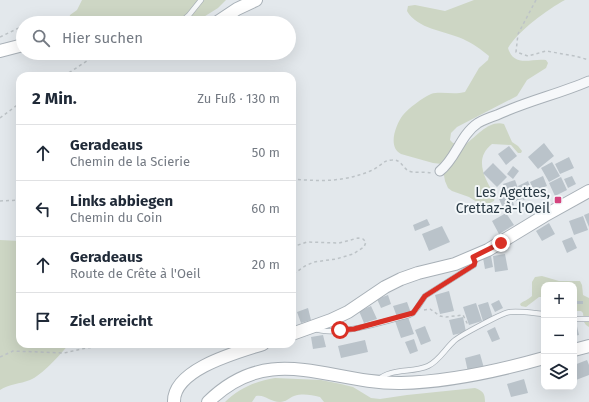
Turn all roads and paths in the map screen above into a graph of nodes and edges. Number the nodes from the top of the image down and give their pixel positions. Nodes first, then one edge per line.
1 (201, 0) edge
2 (256, 0) edge
3 (536, 0) edge
4 (188, 16) edge
5 (226, 16) edge
6 (16, 30) edge
7 (0, 38) edge
8 (16, 47) edge
9 (0, 51) edge
10 (88, 60) edge
11 (589, 60) edge
12 (70, 72) edge
13 (589, 81) edge
14 (16, 106) edge
15 (0, 118) edge
16 (440, 171) joint
17 (296, 179) edge
18 (589, 191) edge
19 (16, 200) edge
20 (0, 201) edge
21 (296, 246) edge
22 (473, 257) junction
23 (296, 272) edge
24 (411, 314) junction
25 (541, 314) edge
26 (577, 318) edge
27 (589, 319) edge
28 (312, 326) junction
29 (296, 332) edge
30 (470, 332) junction
31 (589, 346) edge
32 (86, 348) edge
33 (251, 348) edge
34 (577, 349) edge
35 (0, 357) edge
36 (541, 359) edge
37 (377, 382) junction
38 (174, 402) edge
39 (208, 402) edge

1 - 4 lane
2 - 5 street
3 - 11 path
6 - 7 path
8 - 9 street
10 - 12 path
13 - 16 street
14 - 15 path
16 - 17 path
18 - 22 street
19 - 20 path
21 - 23 path
22 - 24 lane
22 - 28 street
24 - 28 lane
24 - 30 path
25 - 30 lane
26 - 27 lane
28 - 29 street
30 - 37 lane
31 - 34 street
32 - 35 path
33 - 38 street
36 - 37 street
37 - 39 street

